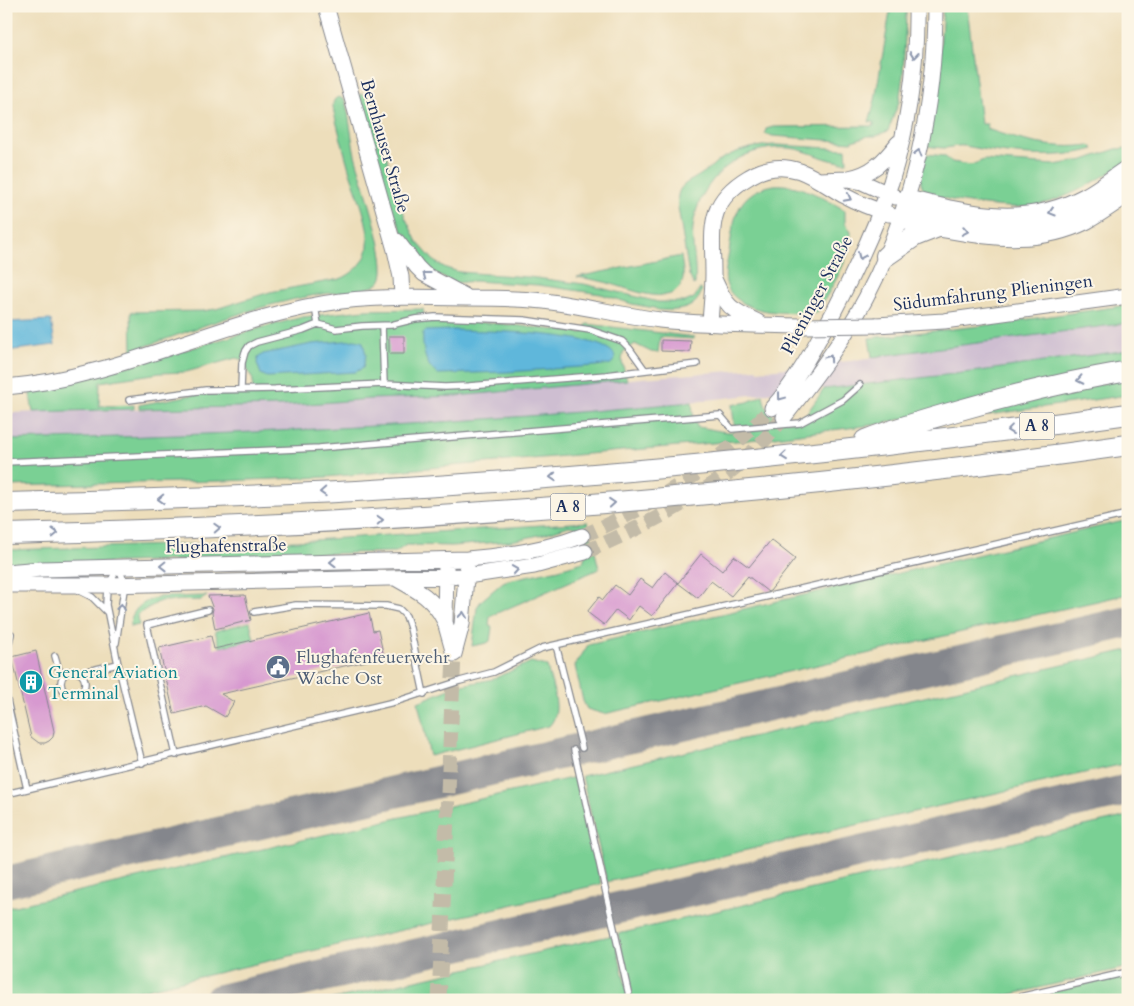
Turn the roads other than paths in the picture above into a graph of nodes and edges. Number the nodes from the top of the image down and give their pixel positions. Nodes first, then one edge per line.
1 (326, 6) edge
2 (916, 6) edge
3 (935, 6) edge
4 (902, 138) junction
5 (1128, 170) edge
6 (848, 179) junction
7 (818, 180) junction
8 (1128, 192) edge
9 (886, 194) junction
10 (903, 209) junction
11 (880, 211) junction
12 (939, 226) junction
13 (391, 233) junction
14 (886, 256) junction
15 (713, 278) junction
16 (1128, 296) edge
17 (402, 297) junction
18 (469, 298) junction
19 (315, 305) junction
20 (710, 323) junction
21 (318, 324) junction
22 (764, 325) junction
23 (382, 326) junction
24 (697, 364) dead end
25 (645, 370) junction
26 (1128, 371) edge
27 (384, 384) junction
28 (860, 385) dead end
29 (6, 387) edge
30 (241, 389) junction
31 (129, 400) dead end
32 (1128, 414) edge
33 (1128, 445) edge
34 (833, 452) junction
35 (6, 462) edge
36 (6, 503) edge
37 (1128, 514) edge
38 (6, 534) edge
39 (582, 536) tunnel mouth
40 (585, 552) tunnel mouth
41 (467, 559) junction
42 (446, 560) junction
43 (118, 568) junction
44 (6, 572) edge
45 (446, 576) junction
46 (467, 576) junction
47 (395, 578) junction
48 (125, 584) junction
49 (6, 585) edge
50 (108, 585) junction
51 (66, 586) junction
52 (208, 610) dead end
53 (107, 612) junction
54 (254, 612) dead end
55 (445, 622) junction
56 (11, 634) dead end
57 (556, 645) junction
58 (115, 648) junction
59 (6, 655) edge
60 (56, 656) dead end
61 (118, 664) junction
62 (79, 673) junction
63 (65, 674) junction
64 (424, 694) junction
65 (6, 696) edge
66 (582, 748) dead end
67 (574, 750) dead end
68 (176, 755) junction
69 (142, 763) junction
70 (27, 789) junction
71 (6, 794) edge
72 (1128, 972) edge
73 (630, 1000) edge
74 (1006, 1000) edge

1 - 13 main road, Bernhauser Straße
2 -> 4 main road, Plieninger Straße
10 -> 3 main road, Plieninger Straße
4 - 6 main road
4 - 9 main road, Plieninger Straße
5 -> 10 highway
6 - 7 main road
6 - 9 main road
7 -> 11 main road
7 - 15 main road
12 -> 8 highway
9 - 10 main road
9 - 11 main road, Plieninger Straße
10 - 11 main road
10 - 12 highway
10 - 14 main road, Plieninger Straße
11 -> 14 main road, Plieninger Straße
12 - 14 highway
13 - 17 main road, Bernhauser Straße
18 -> 13 main road
15 - 20 main road
15 - 22 main road
16 - 22 main road, Südumfahrung Plieningen, bridge
17 - 18 main road, Südumfahrung Plieningen
17 - 19 main road, Südumfahrung Plieningen
18 - 20 main road, Südumfahrung Plieningen
19 - 21 lane
19 - 29 main road, Südumfahrung Plieningen
20 - 22 main road, Südumfahrung Plieningen
21 - 23 lane
21 - 30 lane
23 - 25 lane
23 - 27 lane
24 - 25 lane
25 - 27 lane
26 -> 34 highway
27 - 30 lane
28 - 35 lane
30 - 31 lane
32 -> 34 highway, A 8
38 -> 33 highway, A 8
34 -> 36 highway, A 8
37 - 57 lane
39 - 41 main road
46 -> 40 main road
41 - 42 main road
41 - 46 main road
42 -> 43 main road, Flughafenstraße
42 - 45 main road
43 - 44 main road, Flughafenstraße
43 - 48 lane
43 - 50 lane
45 - 46 main road
45 - 47 main road, Flughafenstraße
45 - 55 main road
55 -> 46 main road
47 - 48 main road, Flughafenstraße
47 - 55 main road
48 - 50 main road, Flughafenstraße
58 -> 48 lane
49 - 51 main road, Flughafenstraße
50 - 51 main road, Flughafenstraße
50 - 53 lane
51 - 53 lane
52 - 68 lane
53 - 58 lane
54 - 64 lane
56 - 59 lane
57 - 64 lane
57 - 66 lane
58 - 61 lane
60 - 63 lane
61 - 62 lane
61 - 69 lane
62 - 63 lane
62 - 63 lane
64 - 68 lane
65 - 70 lane
67 - 73 lane
68 - 69 lane
69 - 70 lane
70 - 71 lane
72 - 74 lane

